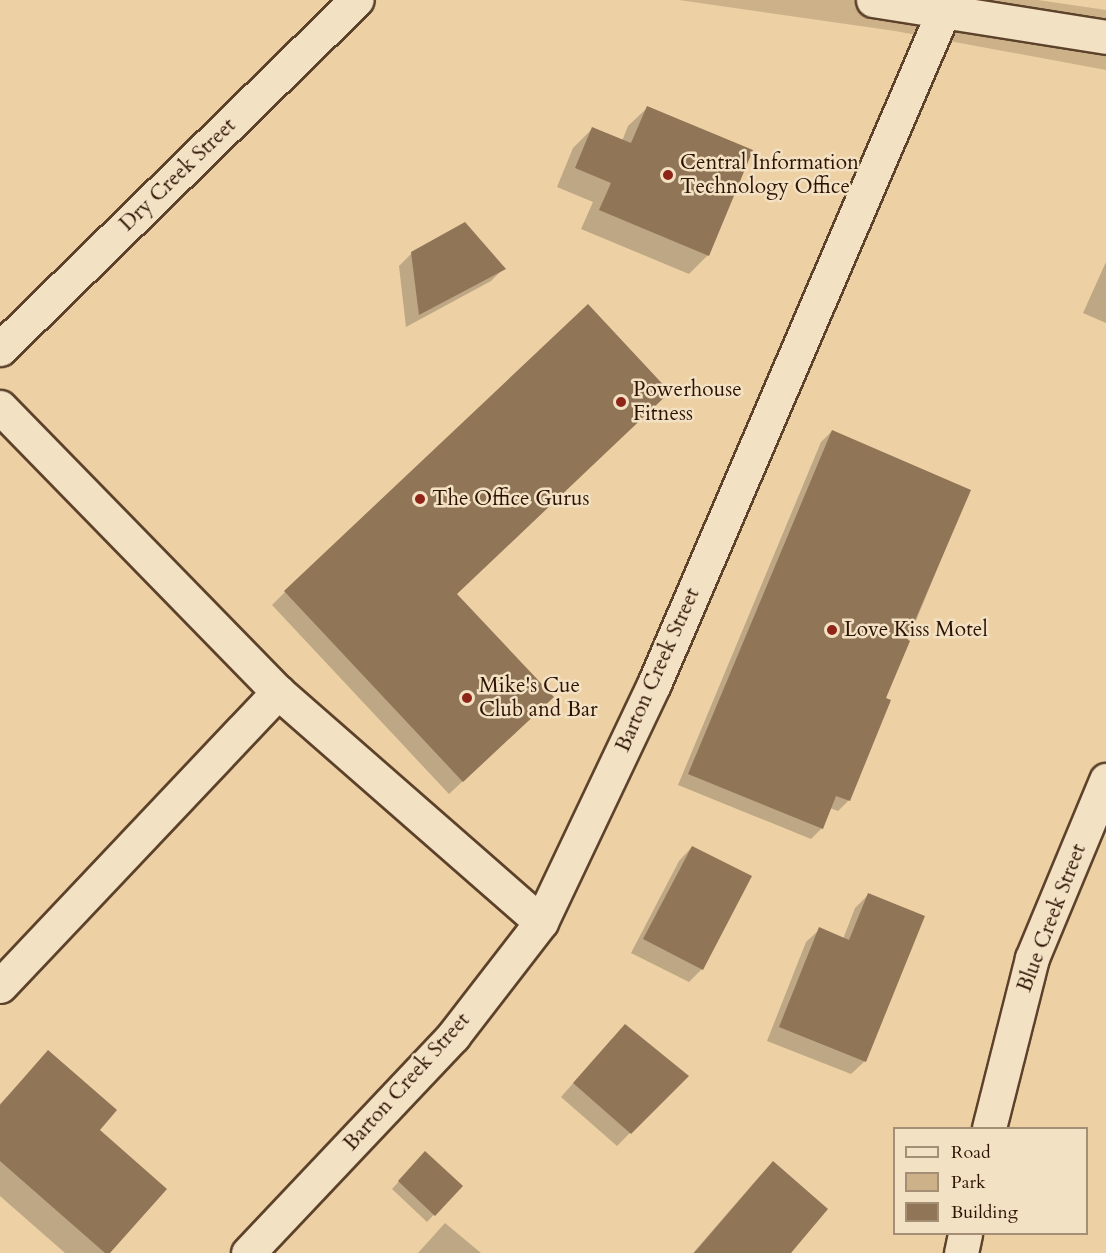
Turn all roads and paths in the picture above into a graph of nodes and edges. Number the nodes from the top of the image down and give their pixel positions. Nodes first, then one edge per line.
1 (356, 0) edge
2 (873, 0) edge
3 (944, 10) junction
4 (1106, 37) edge
5 (0, 349) edge
6 (0, 407) edge
7 (278, 692) junction
8 (1106, 780) edge
9 (541, 922) junction
10 (0, 986) edge
11 (989, 1127) edge
12 (965, 1235) edge
13 (248, 1253) edge
14 (961, 1253) edge

1 - 5 street, Dry Creek Street
2 - 3 street
3 - 4 street
3 - 9 street, Barton Creek Street
6 - 7 street
7 - 9 street
7 - 10 street
8 - 11 street, Blue Creek Street
9 - 13 street, Barton Creek Street
12 - 14 street

